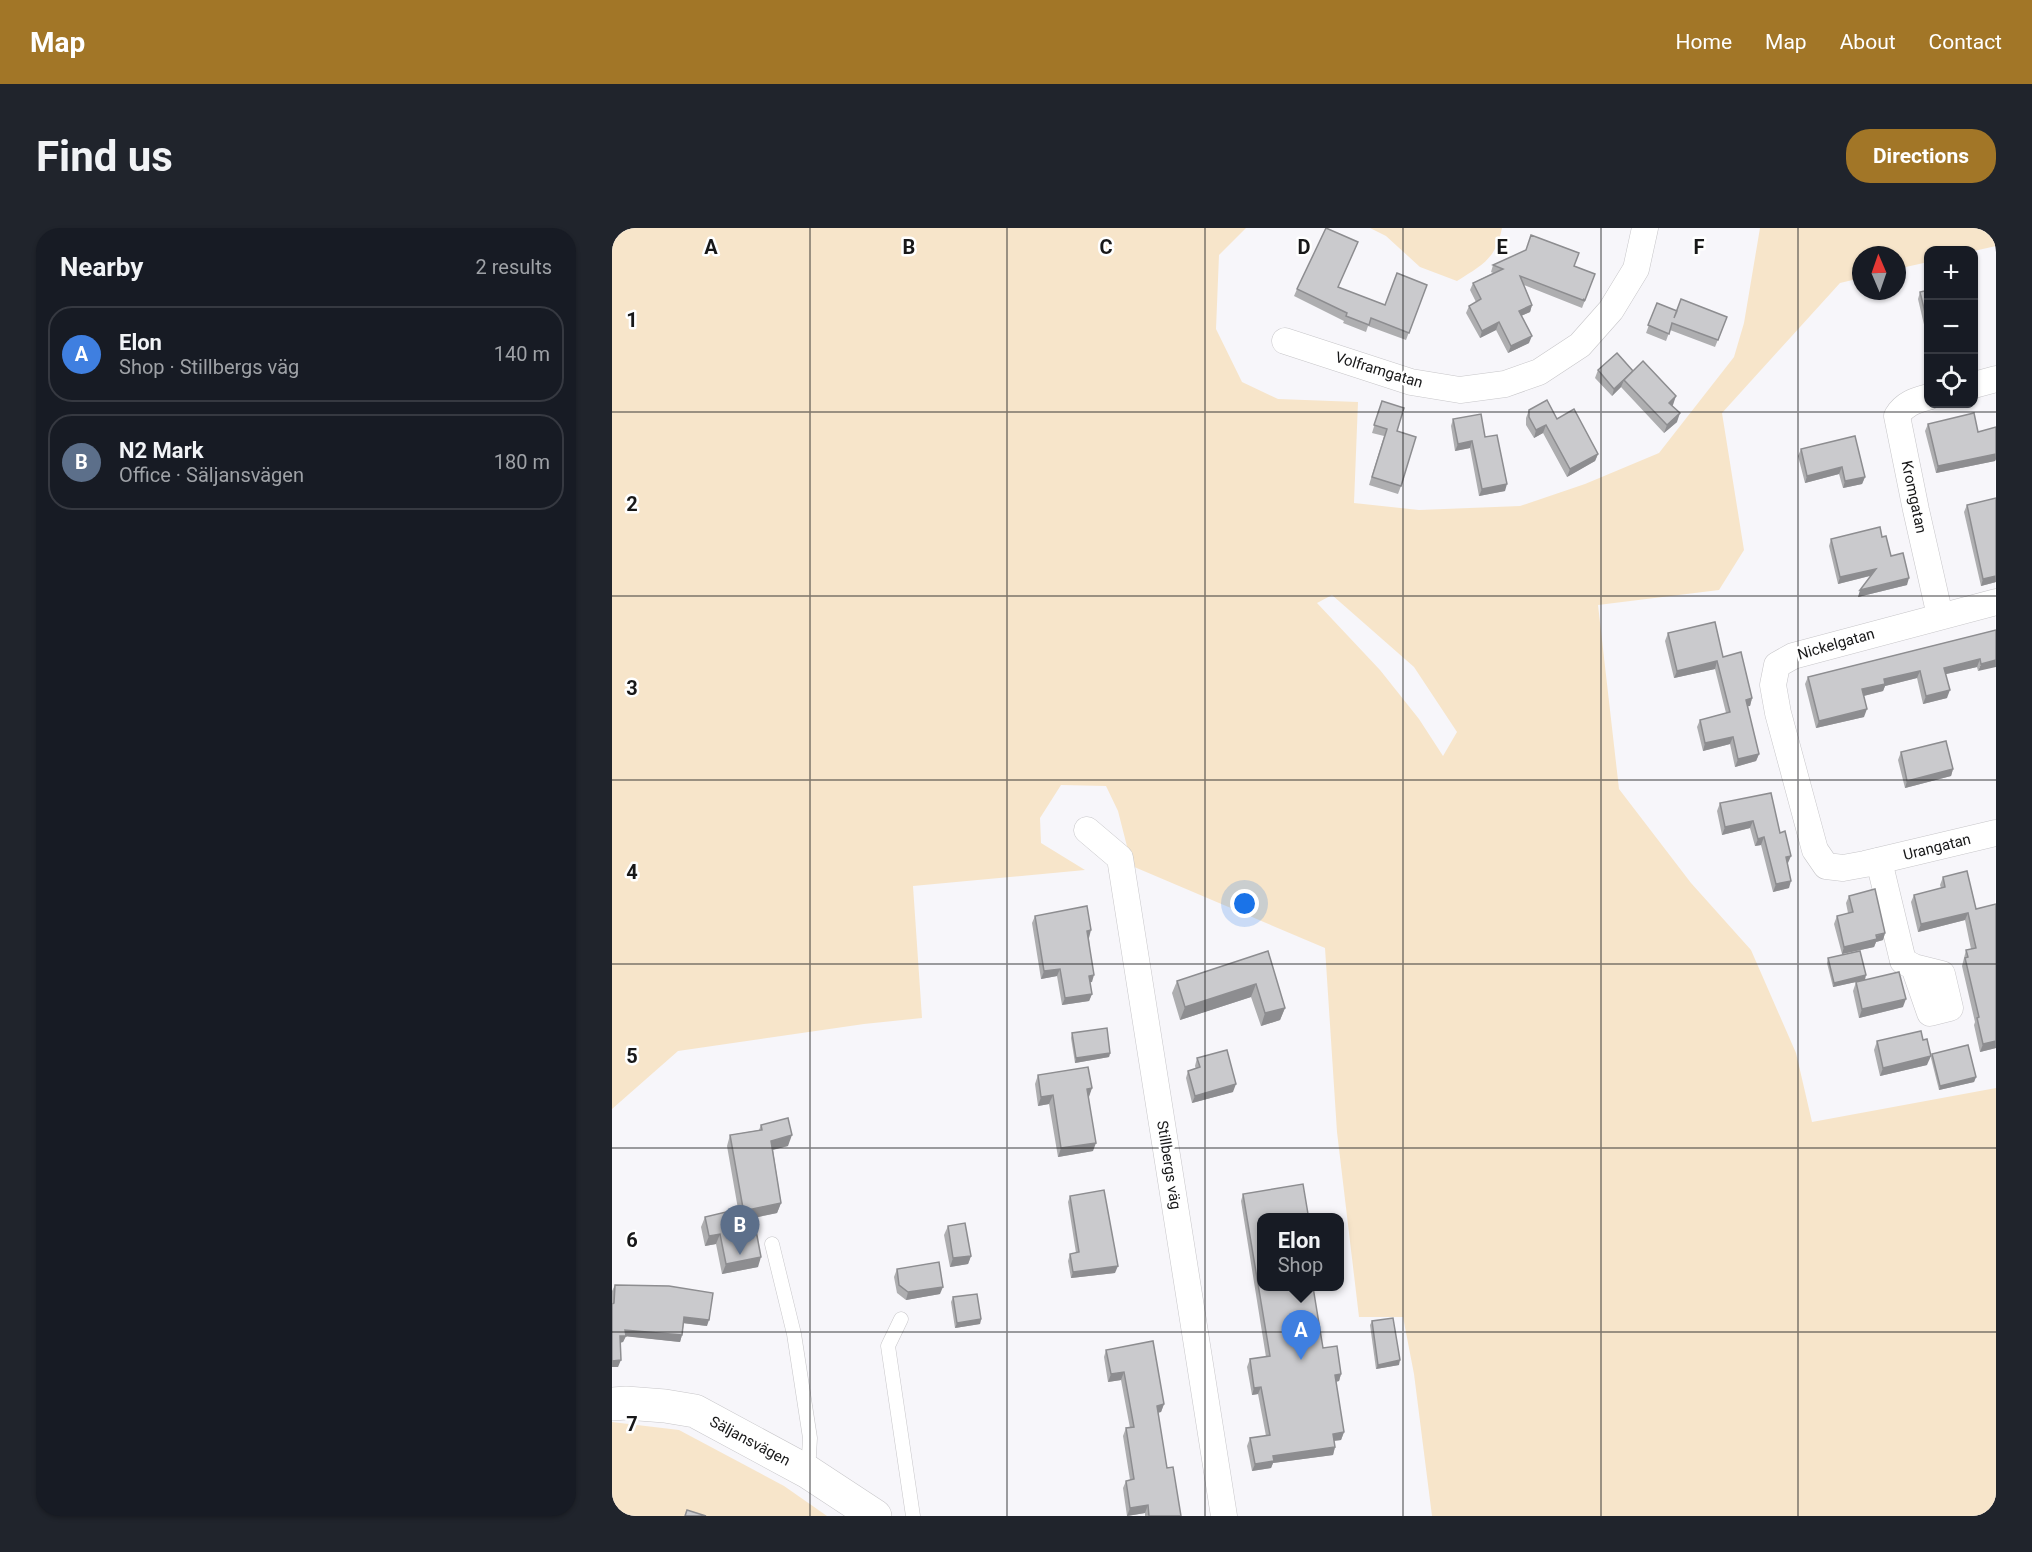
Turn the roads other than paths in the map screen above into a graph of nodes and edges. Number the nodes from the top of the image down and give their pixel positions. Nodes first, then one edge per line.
1 (1645, 228) edge
2 (1285, 341) dead end
3 (1996, 379) edge
4 (1978, 384) edge
5 (1924, 398) edge
6 (1996, 602) edge
7 (1940, 616) junction
8 (1087, 830) dead end
9 (1996, 833) edge
10 (1879, 861) junction
11 (1826, 866) joint
12 (1914, 967) dead end
13 (772, 1244) dead end
14 (901, 1318) dead end
15 (612, 1404) edge
16 (808, 1472) junction
17 (875, 1516) edge
18 (913, 1516) edge
19 (1224, 1516) edge

1 - 2 street, Volframgatan
3 - 4 street
5 - 7 street, Kromgatan
6 - 7 street, Nickelgatan
7 - 11 street, Nickelgatan
8 - 19 street, Stillbergs väg
9 - 10 street, Urangatan
10 - 11 street, Urangatan
10 - 12 street
13 - 16 lane
14 - 18 lane
15 - 16 street, Säljansvägen
16 - 17 street, Säljansvägen

